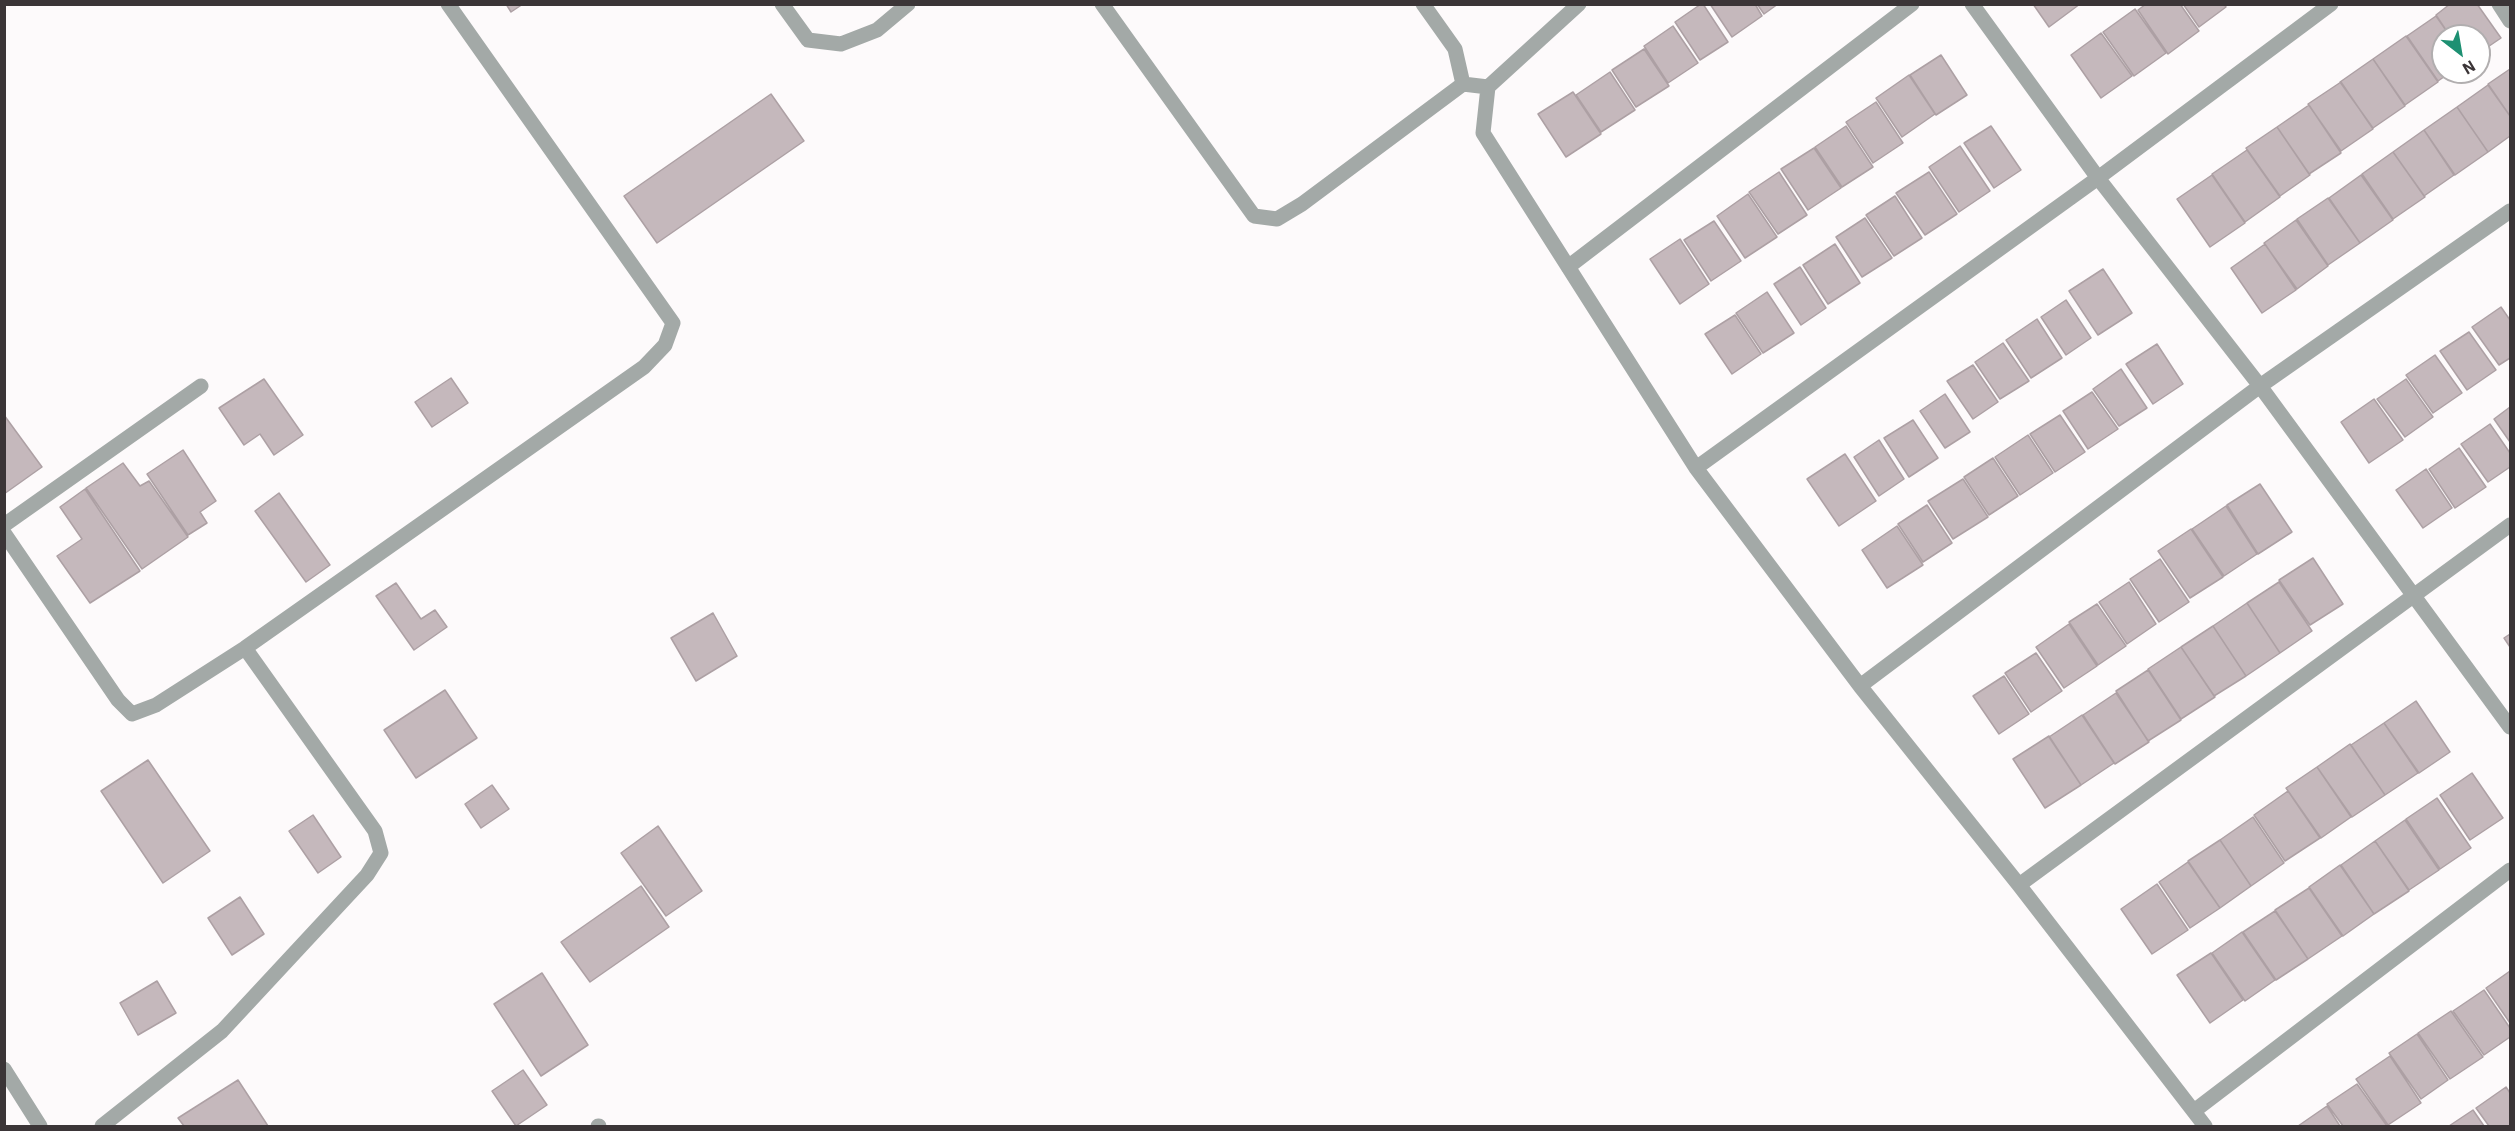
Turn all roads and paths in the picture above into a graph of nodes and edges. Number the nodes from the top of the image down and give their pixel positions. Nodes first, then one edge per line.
1 (448, 4) edge
2 (782, 4) edge
3 (908, 4) edge
4 (1102, 4) edge
5 (1423, 4) edge
6 (1579, 4) edge
7 (1912, 4) edge
8 (1972, 4) edge
9 (2331, 4) edge
10 (2499, 4) edge
11 (2511, 21) edge
12 (1463, 84) junction
13 (1488, 87) junction
14 (2098, 178) junction
15 (2511, 211) edge
16 (1568, 267) junction
17 (201, 386) dead end
18 (2260, 386) junction
19 (1696, 468) junction
20 (4, 525) edge
21 (2511, 525) edge
22 (4, 533) edge
23 (2412, 595) junction
24 (245, 648) junction
25 (1860, 686) junction
26 (2511, 727) edge
27 (2511, 870) edge
28 (2019, 885) junction
29 (4, 1069) edge
30 (2193, 1111) junction
31 (40, 1126) edge
32 (102, 1126) edge
33 (2205, 1126) edge

1 - 24 street
2 - 3 street
4 - 12 street
5 - 12 street
6 - 13 street
7 - 16 street
8 - 14 street
9 - 14 street
10 - 11 street
12 - 13 street
13 - 16 street
14 - 18 street
14 - 19 street
15 - 18 street
16 - 19 street
17 - 20 street
18 - 23 street
18 - 25 street
19 - 25 street
21 - 23 street
22 - 24 street
23 - 26 street
23 - 28 street
24 - 32 street
25 - 28 street
27 - 30 street
28 - 30 street
29 - 31 street
30 - 33 street

